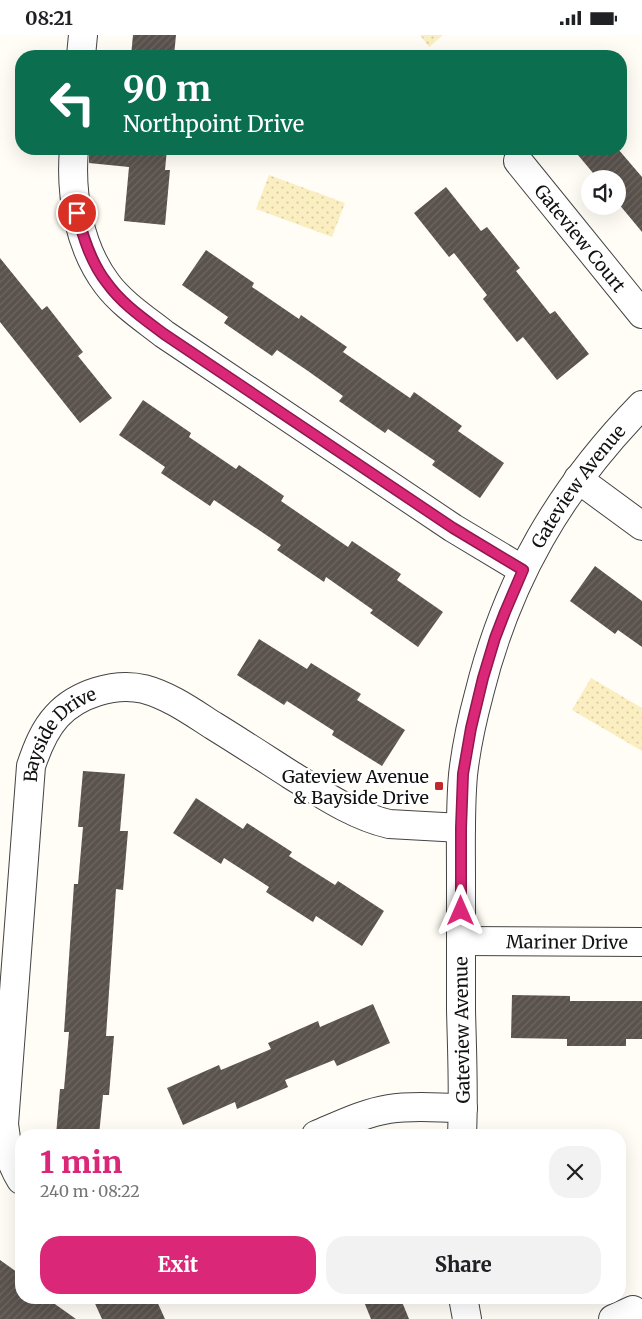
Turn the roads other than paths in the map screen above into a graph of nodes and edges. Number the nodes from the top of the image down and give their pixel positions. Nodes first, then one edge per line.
1 (82, 35) edge
2 (81, 50) edge
3 (74, 155) edge
4 (518, 161) dead end
5 (642, 314) edge
6 (642, 405) edge
7 (578, 479) junction
8 (642, 526) edge
9 (523, 570) junction
10 (461, 828) junction
11 (461, 941) junction
12 (642, 941) edge
13 (463, 1108) junction
14 (330, 1129) edge
15 (462, 1129) edge
16 (15, 1169) edge
17 (464, 1304) edge
18 (467, 1319) edge

1 - 2 street
3 - 9 street
4 - 5 street, Gateview Court
6 - 7 street, Gateview Avenue
7 - 8 street
7 - 9 street, Gateview Avenue
9 - 10 street, Gateview Avenue
10 - 11 street, Gateview Avenue
10 - 16 street, Bayside Drive
11 - 12 street, Mariner Drive
11 - 13 street, Gateview Avenue
13 - 14 street
13 - 15 street, Gateview Avenue
17 - 18 street

